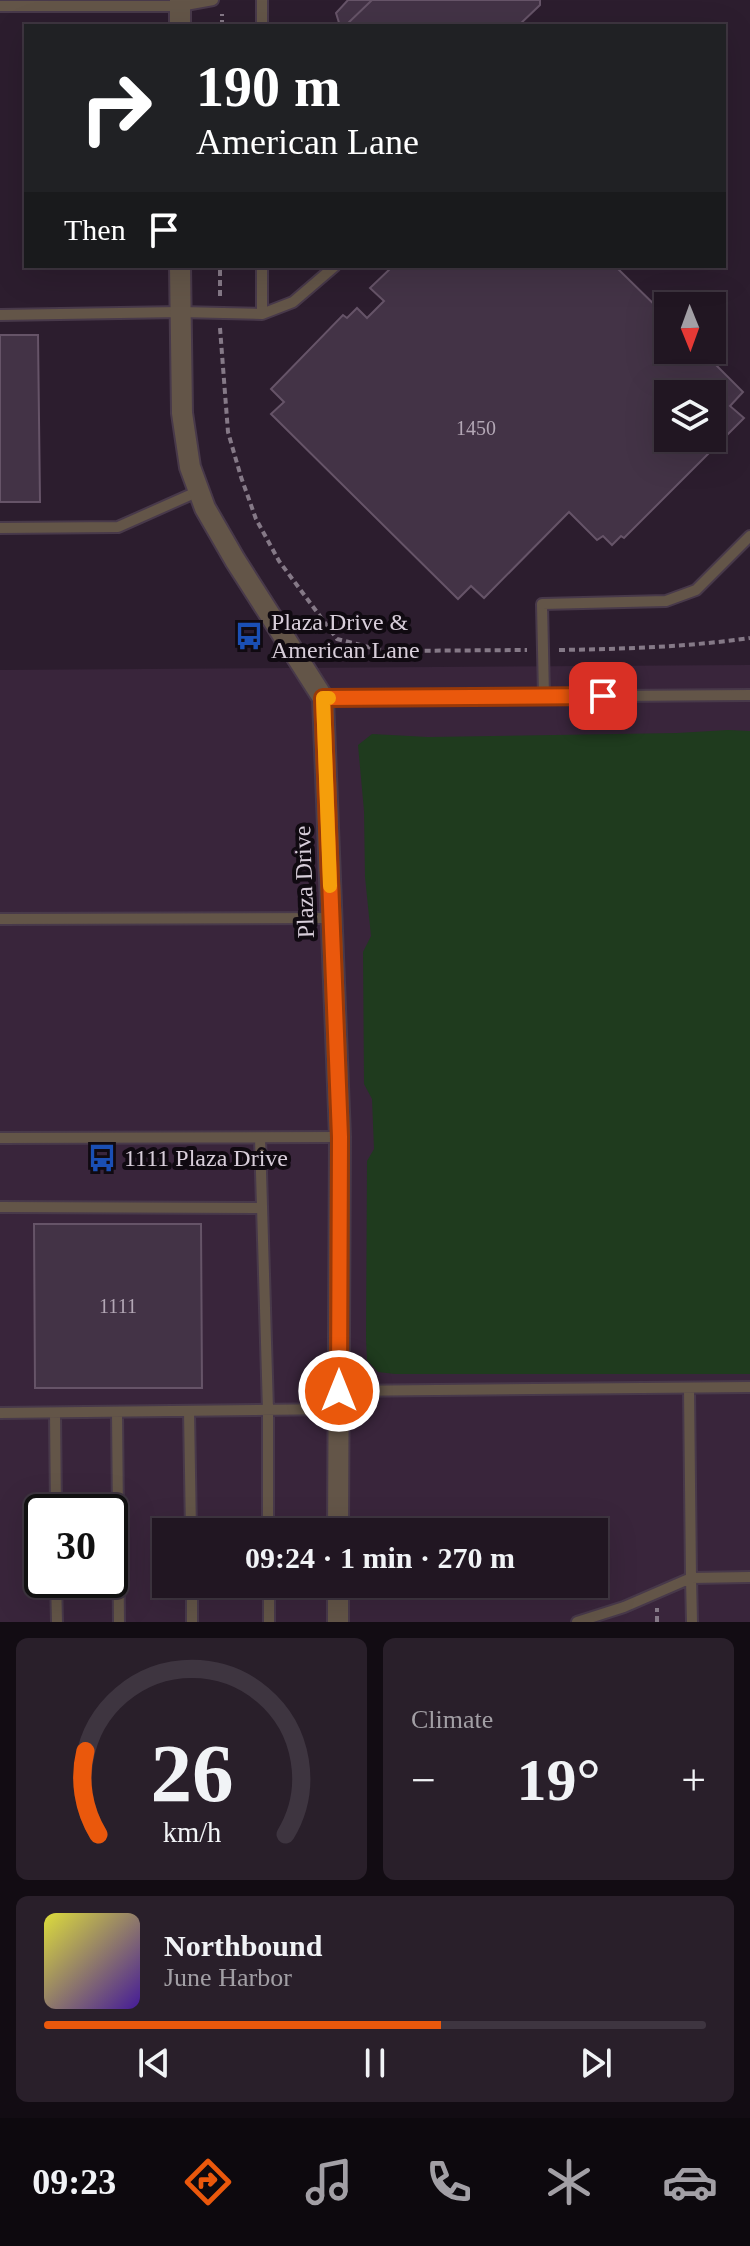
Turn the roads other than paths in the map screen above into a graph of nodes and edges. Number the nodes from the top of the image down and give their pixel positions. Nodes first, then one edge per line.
1 (213, 0) edge
2 (262, 0) edge
3 (0, 6) edge
4 (180, 11) edge
5 (262, 24) edge
6 (180, 268) edge
7 (262, 268) edge
8 (333, 268) edge
9 (180, 312) junction
10 (262, 314) junction
11 (0, 315) edge
12 (199, 491) junction
13 (0, 528) edge
14 (750, 536) edge
15 (750, 695) edge
16 (544, 696) junction
17 (323, 698) junction
18 (332, 918) junction
19 (0, 919) edge
20 (340, 1137) junction
21 (0, 1138) edge
22 (260, 1138) junction
23 (0, 1207) edge
24 (262, 1208) junction
25 (750, 1387) edge
26 (689, 1388) junction
27 (339, 1400) junction
28 (268, 1410) junction
29 (189, 1411) junction
30 (117, 1412) junction
31 (0, 1413) edge
32 (55, 1413) junction
33 (56, 1494) edge
34 (191, 1518) edge
35 (268, 1518) edge
36 (338, 1518) edge
37 (750, 1577) edge
38 (691, 1578) junction
39 (56, 1598) edge
40 (192, 1598) edge
41 (269, 1598) edge
42 (338, 1598) edge
43 (57, 1622) edge
44 (119, 1622) edge
45 (192, 1622) edge
46 (269, 1622) edge
47 (338, 1622) edge
48 (577, 1622) edge
49 (692, 1622) edge

1 - 4 lane
2 - 5 lane
3 - 4 lane
6 - 9 street
7 - 10 lane
8 - 10 lane
9 - 10 lane
9 - 11 lane
9 - 12 street
12 - 13 lane
12 - 17 street
14 - 16 lane
15 - 16 lane
16 - 17 lane
17 - 18 street, Plaza Drive
18 - 19 lane
18 - 20 street, Plaza Drive
20 - 22 lane
20 - 27 street, Plaza Drive
21 - 22 lane
22 - 24 lane
23 - 24 lane
24 - 28 lane
25 - 26 lane
26 - 27 lane
26 - 38 lane
27 - 28 lane
27 - 36 street, Plaza Drive
28 - 29 lane
28 - 35 lane
29 - 30 lane
29 - 34 lane
30 - 32 lane
30 - 44 lane
31 - 32 lane
32 - 33 lane
37 - 38 lane
38 - 48 lane
38 - 49 lane
39 - 43 lane
40 - 45 lane
41 - 46 lane
42 - 47 street

